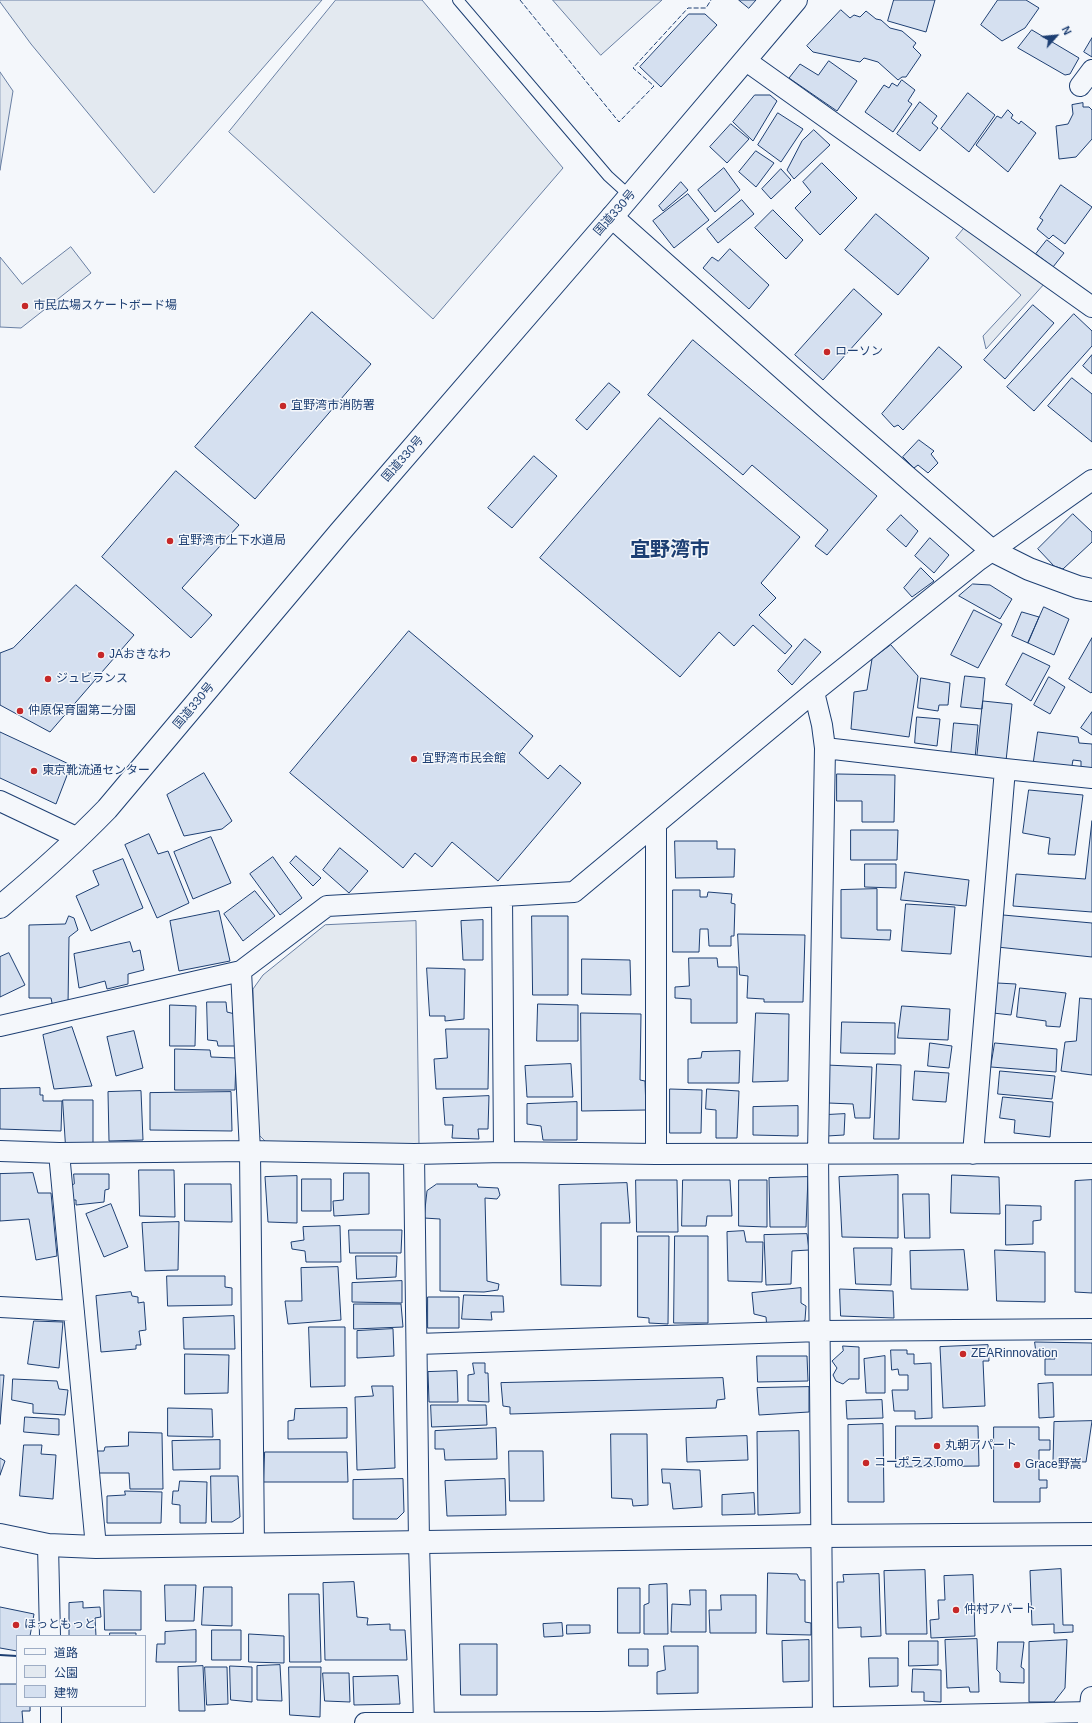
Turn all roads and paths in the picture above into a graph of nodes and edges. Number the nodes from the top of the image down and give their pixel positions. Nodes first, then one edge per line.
1 (458, 0) edge
2 (796, 0) edge
3 (745, 60) junction
4 (1092, 70) edge
5 (1080, 86) dead end
6 (630, 196) junction
7 (612, 217) junction
8 (1092, 307) edge
9 (1092, 480) edge
10 (991, 550) junction
11 (1092, 590) edge
12 (814, 692) junction
13 (825, 748) junction
14 (1004, 769) junction
15 (1092, 778) edge
16 (0, 801) edge
17 (656, 825) junction
18 (78, 838) junction
19 (502, 896) junction
20 (0, 906) edge
21 (241, 971) junction
22 (0, 1026) edge
23 (250, 1151) junction
24 (0, 1152) edge
25 (504, 1152) junction
26 (59, 1153) junction
27 (818, 1153) junction
28 (1092, 1153) edge
29 (414, 1154) junction
30 (656, 1154) junction
31 (973, 1154) junction
32 (0, 1307) edge
33 (74, 1311) junction
34 (1092, 1329) edge
35 (821, 1331) junction
36 (417, 1344) junction
37 (0, 1534) edge
38 (1092, 1534) edge
39 (820, 1536) junction
40 (419, 1542) junction
41 (48, 1545) junction
42 (254, 1545) junction
43 (96, 1547) junction
44 (50, 1635) edge
45 (51, 1707) edge
46 (1091, 1711) edge
47 (823, 1720) edge
48 (52, 1723) edge
49 (365, 1723) edge
50 (424, 1723) edge

1 - 6 lane
2 - 3 main road, 国道330号
3 - 6 main road, 国道330号
3 - 8 street
4 - 5 street
6 - 7 main road, 国道330号
7 - 10 main road
7 - 18 main road, 国道330号
9 - 10 street
10 - 11 main road
10 - 12 street
12 - 13 street
12 - 17 street
13 - 14 street
13 - 27 street
14 - 15 street
14 - 31 street
16 - 18 street
17 - 19 street
17 - 30 street
18 - 20 main road, 国道330号
19 - 21 street
19 - 25 street
21 - 22 street
21 - 23 street
23 - 26 street
23 - 29 street
23 - 42 street
24 - 26 street
25 - 29 street
25 - 30 street
26 - 33 street
27 - 30 street
27 - 31 street
27 - 35 street
28 - 31 street
29 - 36 street
32 - 33 street
33 - 43 street
34 - 35 street
35 - 36 street
35 - 39 street
36 - 40 street
37 - 41 main road
38 - 39 main road
39 - 40 main road
39 - 47 street
40 - 42 main road
40 - 50 street
41 - 43 main road
41 - 44 street
42 - 43 main road
45 - 48 street
46 - 47 street
47 - 50 street
49 - 50 street

